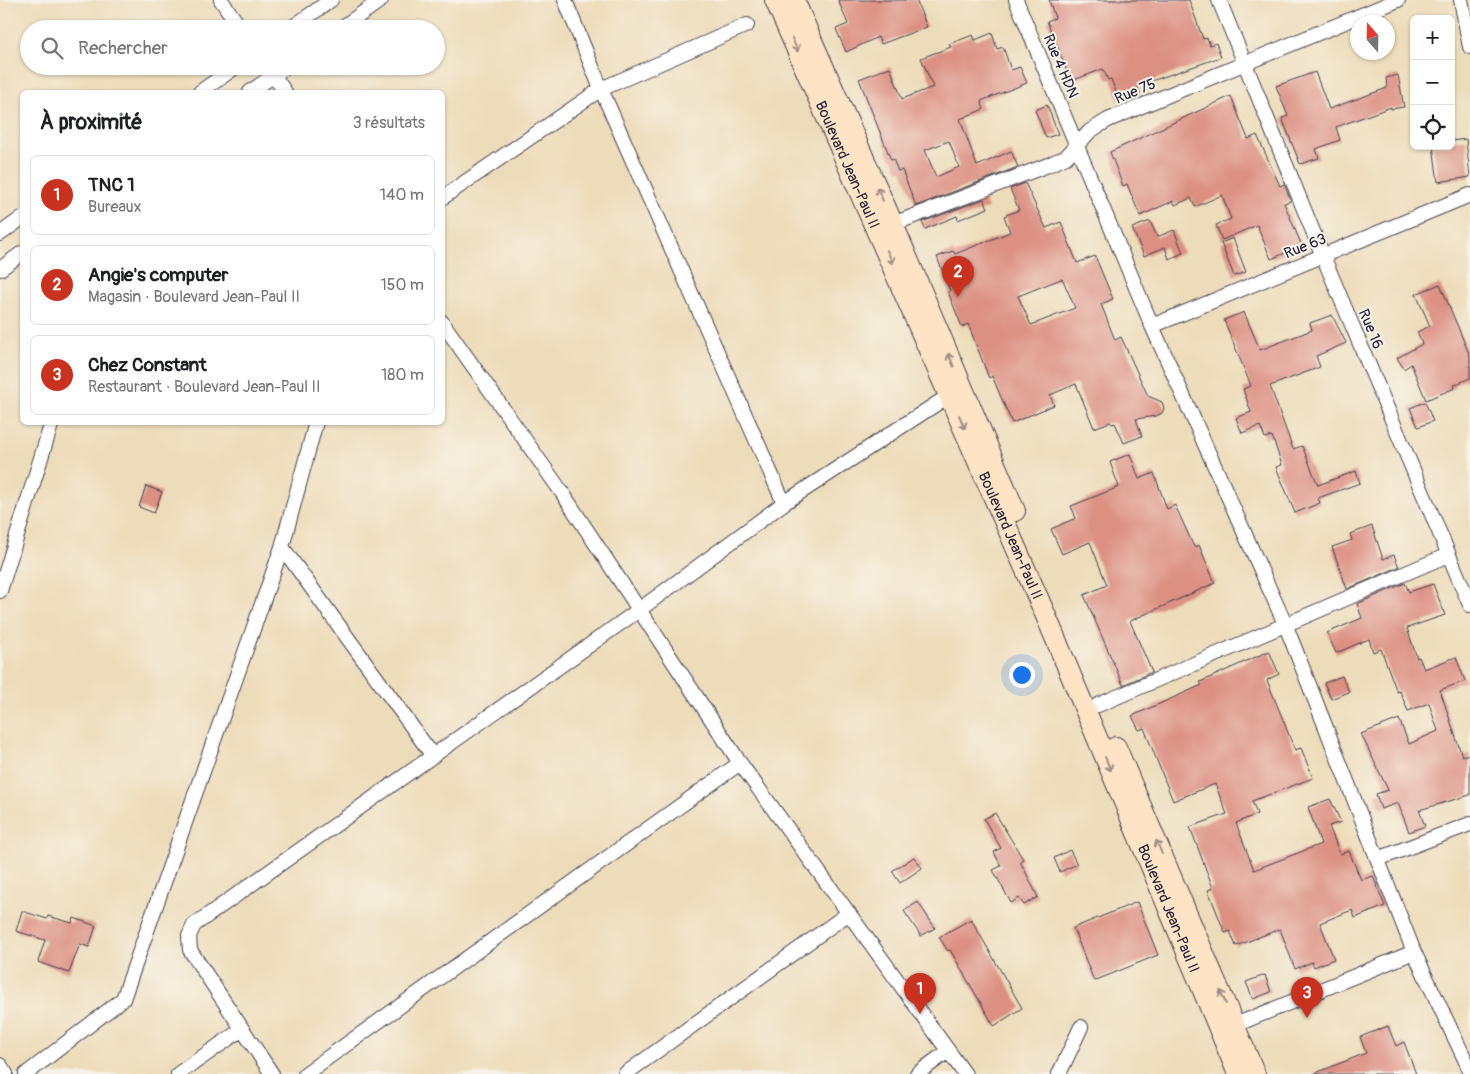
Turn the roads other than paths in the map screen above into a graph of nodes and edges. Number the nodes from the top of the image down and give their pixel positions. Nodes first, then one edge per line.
1 (221, 0) edge
2 (331, 0) edge
3 (381, 0) edge
4 (566, 0) edge
5 (775, 0) edge
6 (794, 0) edge
7 (1016, 0) edge
8 (1219, 0) edge
9 (1398, 0) edge
10 (1461, 0) edge
11 (234, 20) edge
12 (303, 20) edge
13 (353, 20) edge
14 (747, 25) dead end
15 (1470, 46) edge
16 (1246, 63) junction
17 (224, 75) edge
18 (266, 75) edge
19 (273, 75) edge
20 (601, 88) junction
21 (203, 90) edge
22 (252, 90) edge
23 (284, 90) edge
24 (1078, 144) junction
25 (1470, 195) edge
26 (445, 196) edge
27 (20, 219) edge
28 (893, 224) junction
29 (0, 234) edge
30 (20, 254) edge
31 (1323, 256) junction
32 (0, 269) edge
33 (445, 326) edge
34 (1152, 326) junction
35 (950, 395) junction
36 (51, 425) edge
37 (315, 425) edge
38 (784, 503) junction
39 (282, 548) junction
40 (1448, 555) junction
41 (0, 591) edge
42 (1470, 605) edge
43 (639, 610) junction
44 (1286, 626) junction
45 (1098, 705) junction
46 (433, 756) junction
47 (740, 763) junction
48 (1470, 824) edge
49 (1378, 858) junction
50 (849, 913) junction
51 (1414, 952) junction
52 (1235, 1025) junction
53 (1081, 1027) dead end
54 (242, 1030) junction
55 (948, 1051) junction
56 (0, 1065) edge
57 (1470, 1070) edge
58 (6, 1074) edge
59 (26, 1074) edge
60 (178, 1074) edge
61 (272, 1074) edge
62 (305, 1074) edge
63 (625, 1074) edge
64 (917, 1074) edge
65 (965, 1074) edge
66 (1059, 1074) edge
67 (1238, 1074) edge
68 (1255, 1074) edge

1 - 11 street
2 - 12 street
3 - 13 street
4 - 20 street
5 -> 35 main road, Boulevard Jean-Paul II
28 -> 6 main road, Boulevard Jean-Paul II
7 - 24 street, Rue 4 HDN
8 - 16 street, Rue 16
9 - 16 street, Rue 75
10 - 15 street
14 - 20 street
16 - 24 street, Rue 75
16 - 31 street, Rue 16
17 - 21 street
18 - 22 street
19 - 23 street
20 - 26 street
20 - 38 street
24 - 28 street, Rue 75
24 - 34 street, Rue 4 HDN
25 - 31 street, Rue 63
27 - 29 street
45 -> 28 main road, Boulevard Jean-Paul II
30 - 32 street
31 - 34 street, Rue 63
31 - 40 street, Rue 16
33 - 43 street
34 - 44 street, Rue 4 HDN
35 - 38 street
35 -> 67 main road, Boulevard Jean-Paul II
36 - 41 street
37 - 39 street
38 - 43 street
39 - 46 street
39 - 59 street
40 - 42 street, Rue 16
40 - 44 street
43 - 46 street
43 - 47 street
44 - 45 street
44 - 49 street, Rue 4 HDN
52 -> 45 main road, Boulevard Jean-Paul II
46 - 54 street
47 - 50 street
47 - 62 street
48 - 49 street
49 - 51 street, Rue 4 HDN
50 - 55 street
50 - 63 street
51 - 52 street
51 - 57 street, Rue 4 HDN
52 - 68 main road, Boulevard Jean-Paul II
53 - 66 street
54 - 60 street
54 - 61 street
55 - 64 street
55 - 65 street
56 - 58 street

